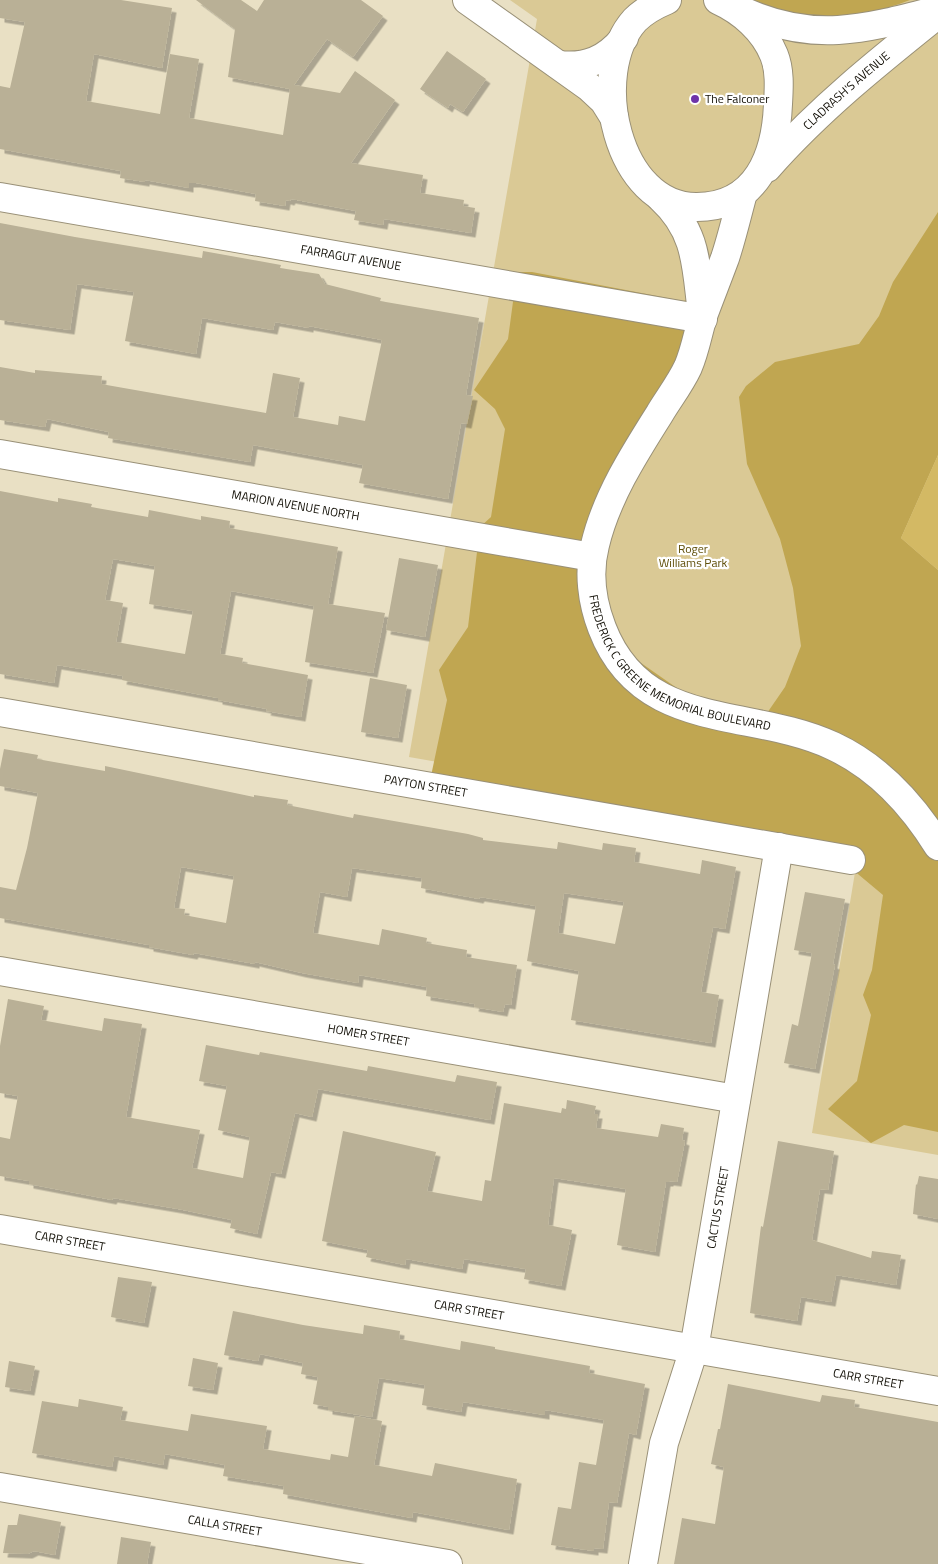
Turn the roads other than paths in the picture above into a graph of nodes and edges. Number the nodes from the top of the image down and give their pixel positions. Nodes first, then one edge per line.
1 (467, 0) edge
2 (667, 0) edge
3 (719, 0) edge
4 (938, 12) edge
5 (630, 20) edge
6 (558, 65) junction
7 (614, 116) junction
8 (752, 184) junction
9 (652, 190) junction
10 (0, 197) edge
11 (702, 319) junction
12 (0, 454) edge
13 (592, 557) junction
14 (0, 712) edge
15 (938, 846) edge
16 (779, 848) junction
17 (851, 860) dead end
18 (0, 971) edge
19 (736, 1099) junction
20 (0, 1229) edge
21 (694, 1349) junction
22 (938, 1391) edge
23 (0, 1486) edge
24 (448, 1564) edge
25 (643, 1564) edge

1 - 6 street
2 - 5 street
3 - 4 street, CLADRASH'S AVENUE
3 - 8 street, FREDERICK C GREENE MEMORIAL BOULEVARD
4 - 8 street, CLADRASH'S AVENUE
5 - 6 street
5 - 7 street
6 - 7 street
7 - 9 street
8 - 9 street
8 - 11 street, FREDERICK C GREENE MEMORIAL BOULEVARD
9 - 11 street, FREDERICK C GREENE MEMORIAL BOULEVARD
10 - 11 street, FARRAGUT AVENUE
11 - 13 street, FREDERICK C GREENE MEMORIAL BOULEVARD
12 - 13 street, MARION AVENUE NORTH
13 - 15 street, FREDERICK C GREENE MEMORIAL BOULEVARD
14 - 16 street, PAYTON STREET
16 - 17 street, PAYTON STREET
16 - 19 street, CACTUS STREET
18 - 19 street, HOMER STREET
19 - 21 street, CACTUS STREET
20 - 21 street, CARR STREET
21 - 22 street, CARR STREET
21 - 25 street, CACTUS STREET
23 - 24 street, CALLA STREET

